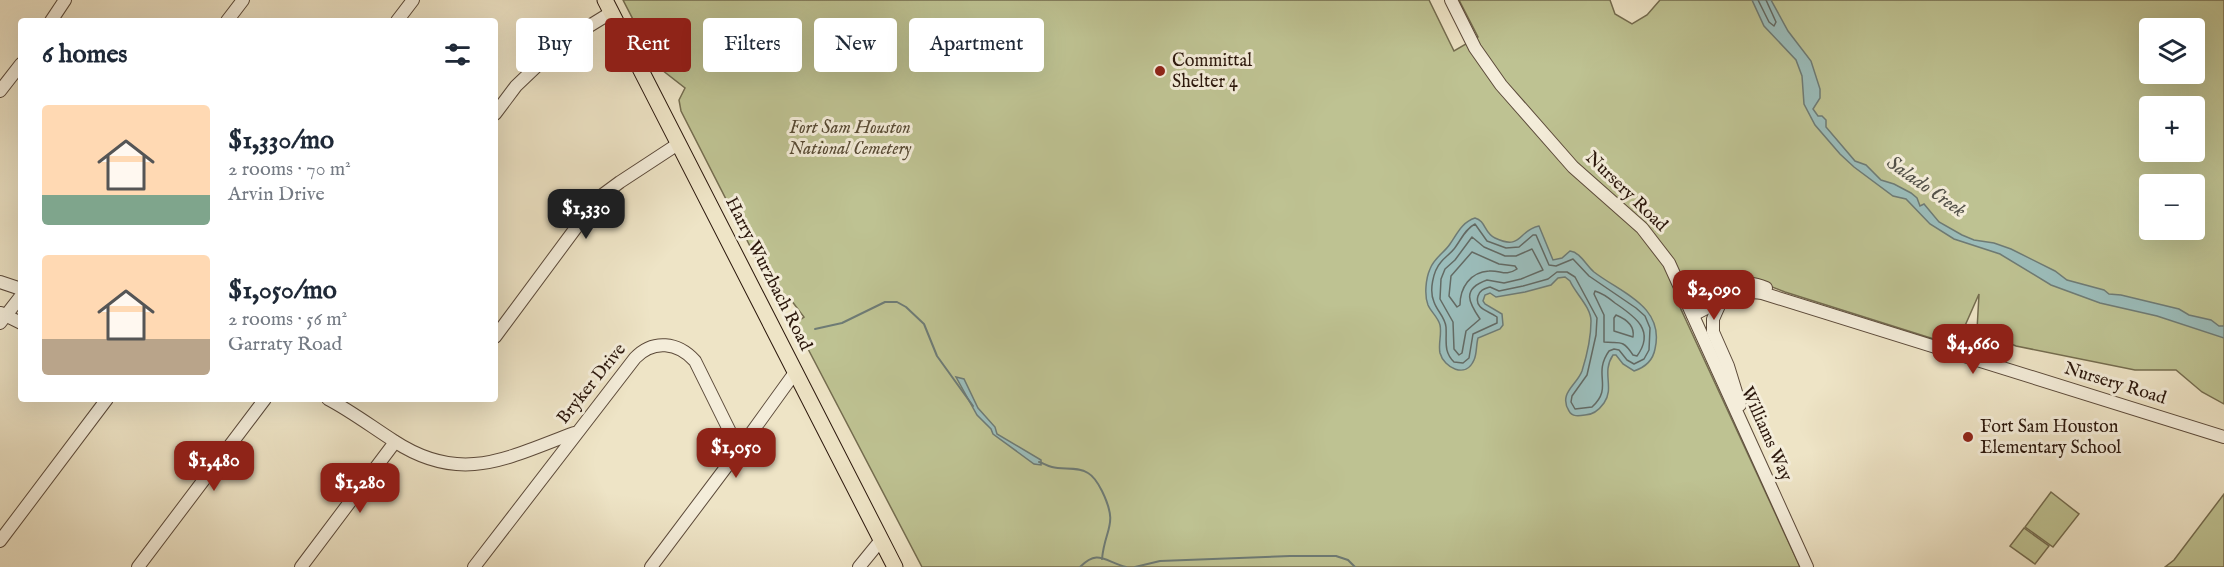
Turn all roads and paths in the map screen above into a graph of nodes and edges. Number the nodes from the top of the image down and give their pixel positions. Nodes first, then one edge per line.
1 (65, 0) edge
2 (243, 0) edge
3 (413, 0) edge
4 (1450, 0) edge
5 (609, 6) edge
6 (53, 18) edge
7 (229, 18) edge
8 (399, 18) edge
9 (18, 68) edge
10 (0, 91) edge
11 (498, 110) edge
12 (678, 144) junction
13 (0, 282) edge
14 (1680, 286) junction
15 (18, 288) edge
16 (1781, 297) junction
17 (18, 299) edge
18 (1721, 301) junction
19 (1693, 315) junction
20 (2, 317) edge
21 (18, 322) edge
22 (498, 333) edge
23 (796, 371) junction
24 (105, 402) edge
25 (264, 402) edge
26 (333, 402) edge
27 (1744, 427) junction
28 (575, 433) junction
29 (2224, 437) edge
30 (395, 442) junction
31 (739, 450) junction
32 (881, 540) junction
33 (0, 541) edge
34 (138, 567) edge
35 (301, 567) edge
36 (474, 567) edge
37 (651, 567) edge
38 (859, 567) edge
39 (895, 567) edge
40 (1807, 567) edge

1 - 6 street
2 - 7 street
3 - 8 street
4 - 14 street, Nursery Road
5 - 11 street
5 - 12 main road, Harry Wurzbach Road
9 - 10 street
12 - 22 street
12 - 23 main road, Harry Wurzbach Road
13 - 15 street
14 - 16 street
14 - 19 street, Nursery Road
16 - 18 street, Nursery Road
16 - 29 street, Nursery Road
17 - 20 street
18 - 19 street, Nursery Road
18 - 27 street
19 - 27 street, Williams Way
20 - 21 street
23 - 31 street
23 - 32 main road, Harry Wurzbach Road
24 - 33 street
25 - 34 street
26 - 30 street
27 - 40 street, Williams Way
28 - 30 street
28 - 31 street, Bryker Drive
28 - 36 street, Bryker Drive
30 - 35 street
31 - 37 street
32 - 38 street
32 - 39 main road, Harry Wurzbach Road

